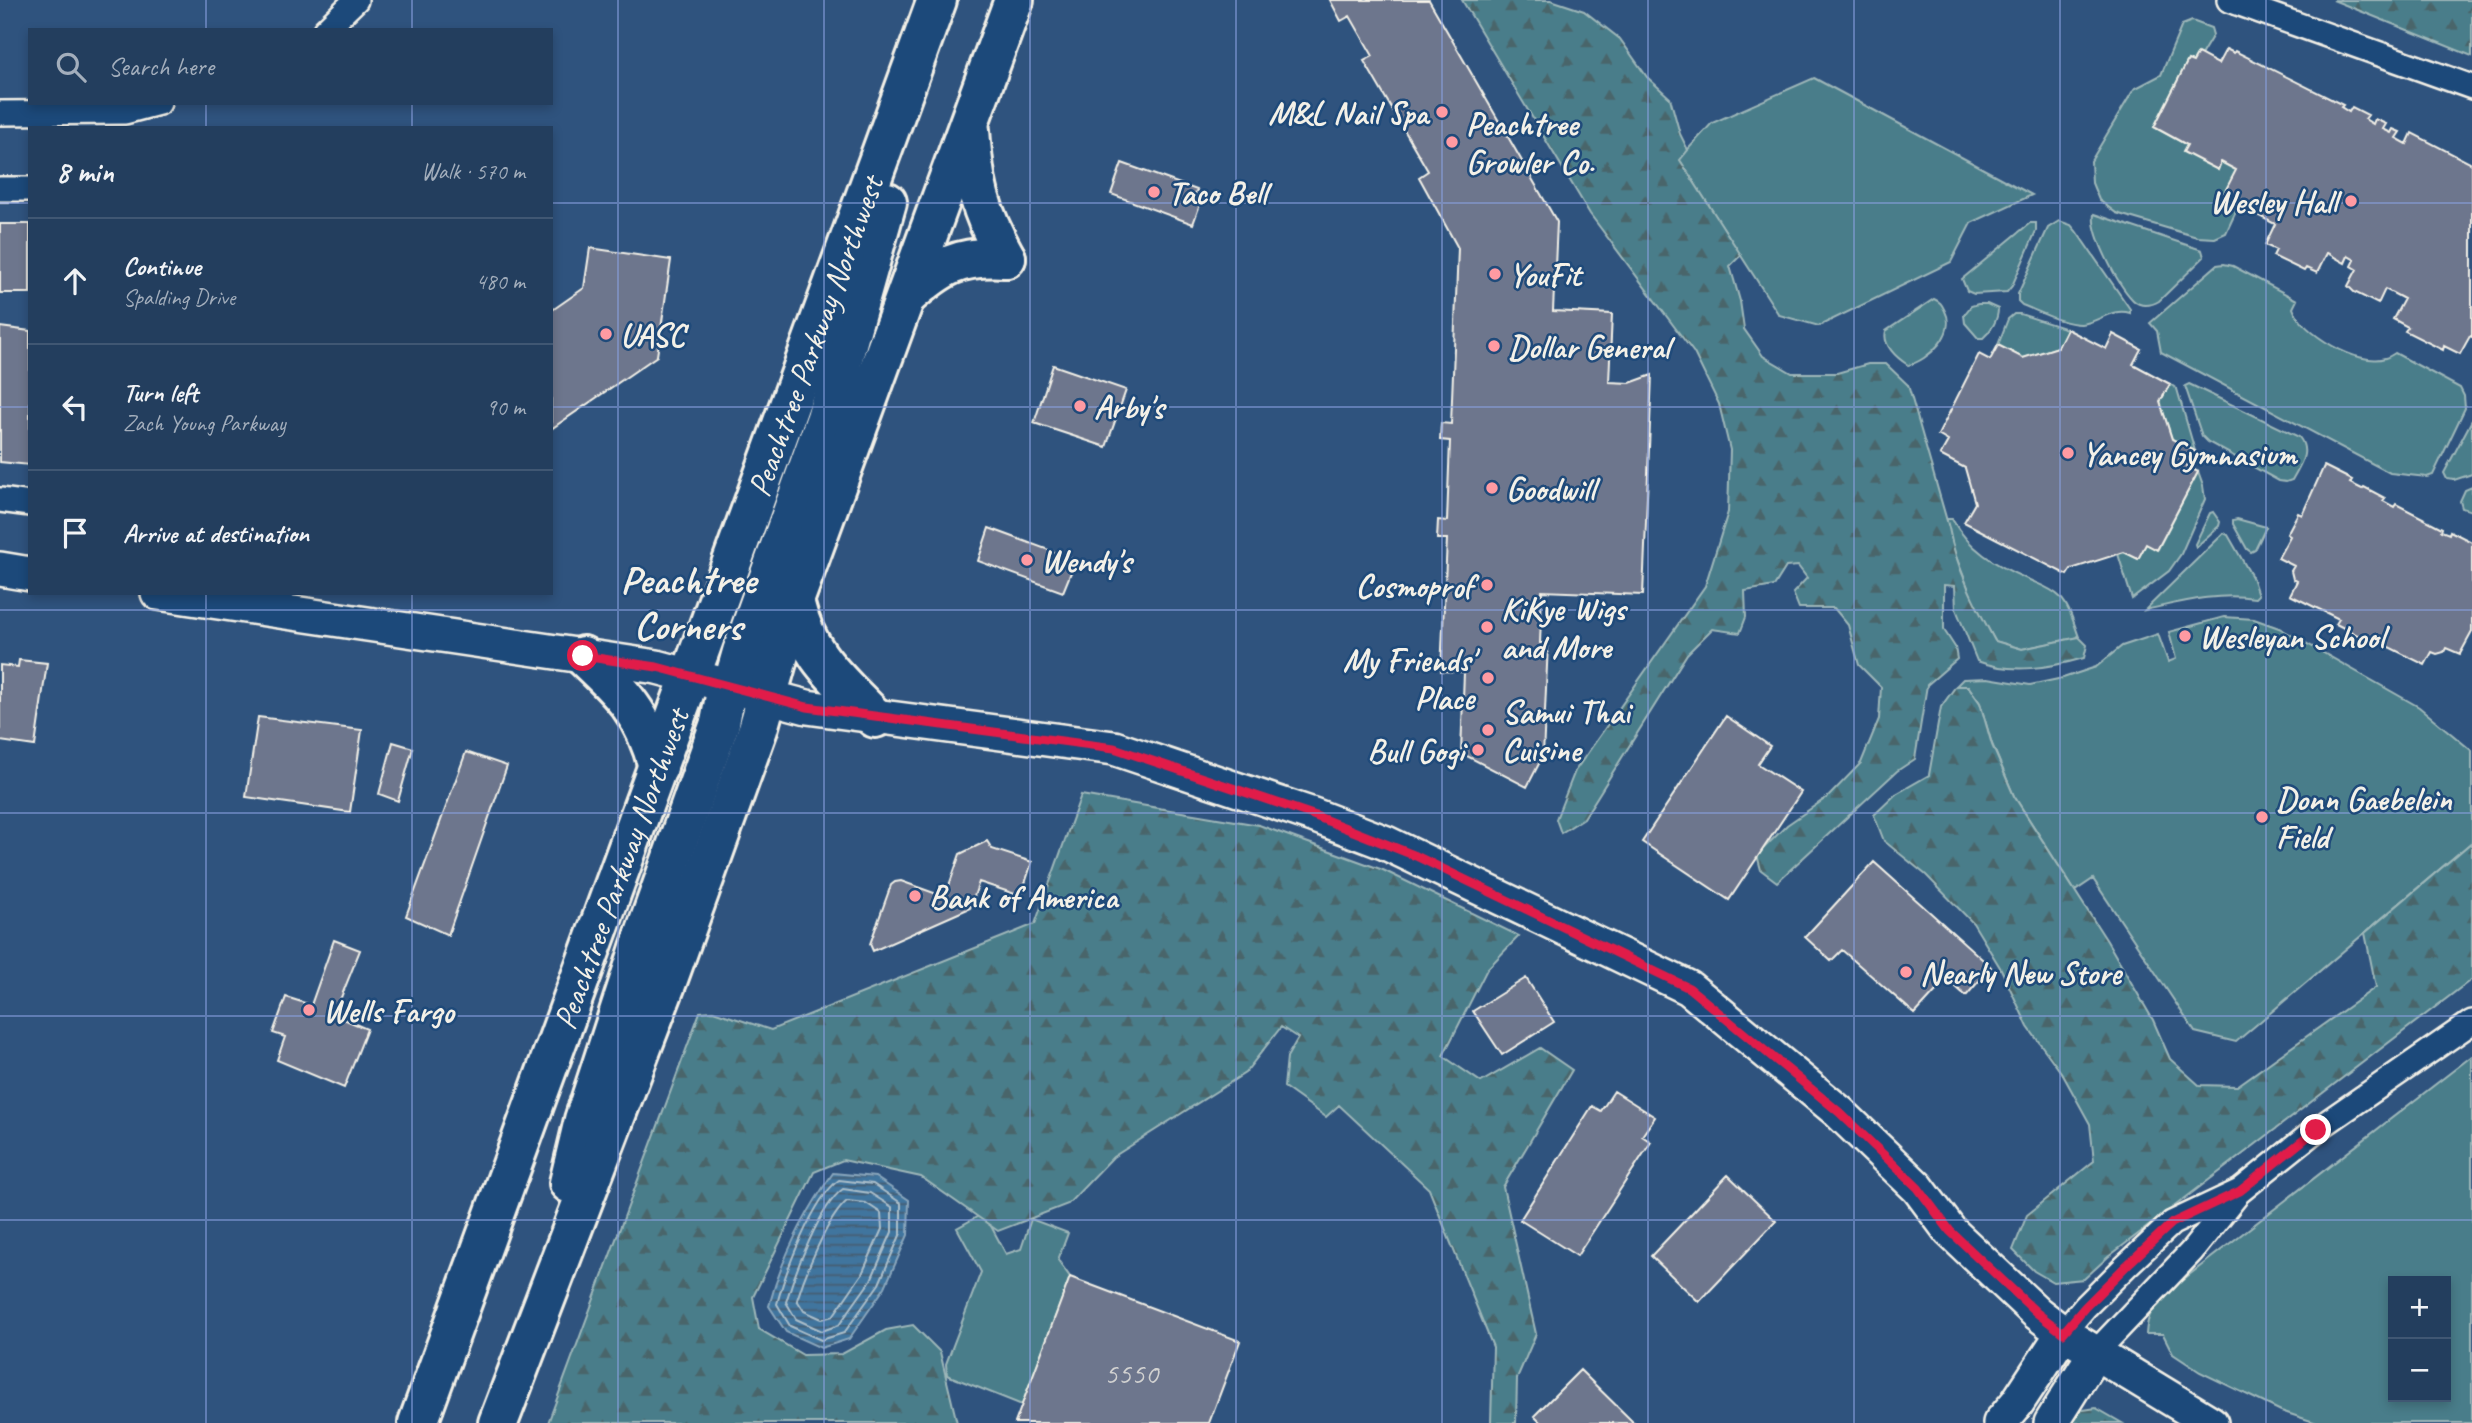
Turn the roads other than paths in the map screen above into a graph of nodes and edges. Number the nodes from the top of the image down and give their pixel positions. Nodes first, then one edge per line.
1 (356, 0) edge
2 (937, 0) edge
3 (988, 0) edge
4 (1014, 0) edge
5 (2229, 0) edge
6 (327, 28) edge
7 (2472, 87) edge
8 (152, 105) edge
9 (974, 108) junction
10 (0, 113) edge
11 (889, 131) junction
12 (0, 189) edge
13 (28, 189) edge
14 (905, 297) junction
15 (0, 499) edge
16 (28, 504) edge
17 (0, 569) edge
18 (28, 574) edge
19 (171, 595) edge
20 (794, 601) junction
21 (583, 656) junction
22 (689, 676) junction
23 (742, 690) junction
24 (876, 718) junction
25 (658, 767) junction
26 (2472, 1023) edge
27 (2240, 1191) junction
28 (2063, 1333) junction
29 (2095, 1353) junction
30 (518, 1374) junction
31 (418, 1423) edge
32 (498, 1423) edge
33 (519, 1423) edge
34 (2000, 1423) edge
35 (2051, 1423) edge
36 (2211, 1423) edge

1 - 6 street
2 - 11 highway, Peachtree Parkway Northwest
3 - 9 highway
4 - 9 highway
5 - 7 street
8 - 10 street
9 - 14 highway
9 - 14 highway
11 - 22 highway, Peachtree Parkway Northwest
11 - 23 highway
12 - 13 street
14 - 20 highway
15 - 16 street
17 - 18 main road
19 - 21 main road
20 - 23 highway
20 - 24 highway
21 - 22 main road
21 - 25 highway
22 - 23 main road
22 - 25 highway, Peachtree Parkway Northwest
23 - 24 main road
23 - 30 highway
24 - 28 main road
25 - 31 highway, Peachtree Parkway Northwest
26 - 27 street
27 - 28 street
27 - 29 street
28 - 29 main road
28 - 34 main road
29 - 35 main road
29 - 36 main road
30 - 32 highway
30 - 33 highway

